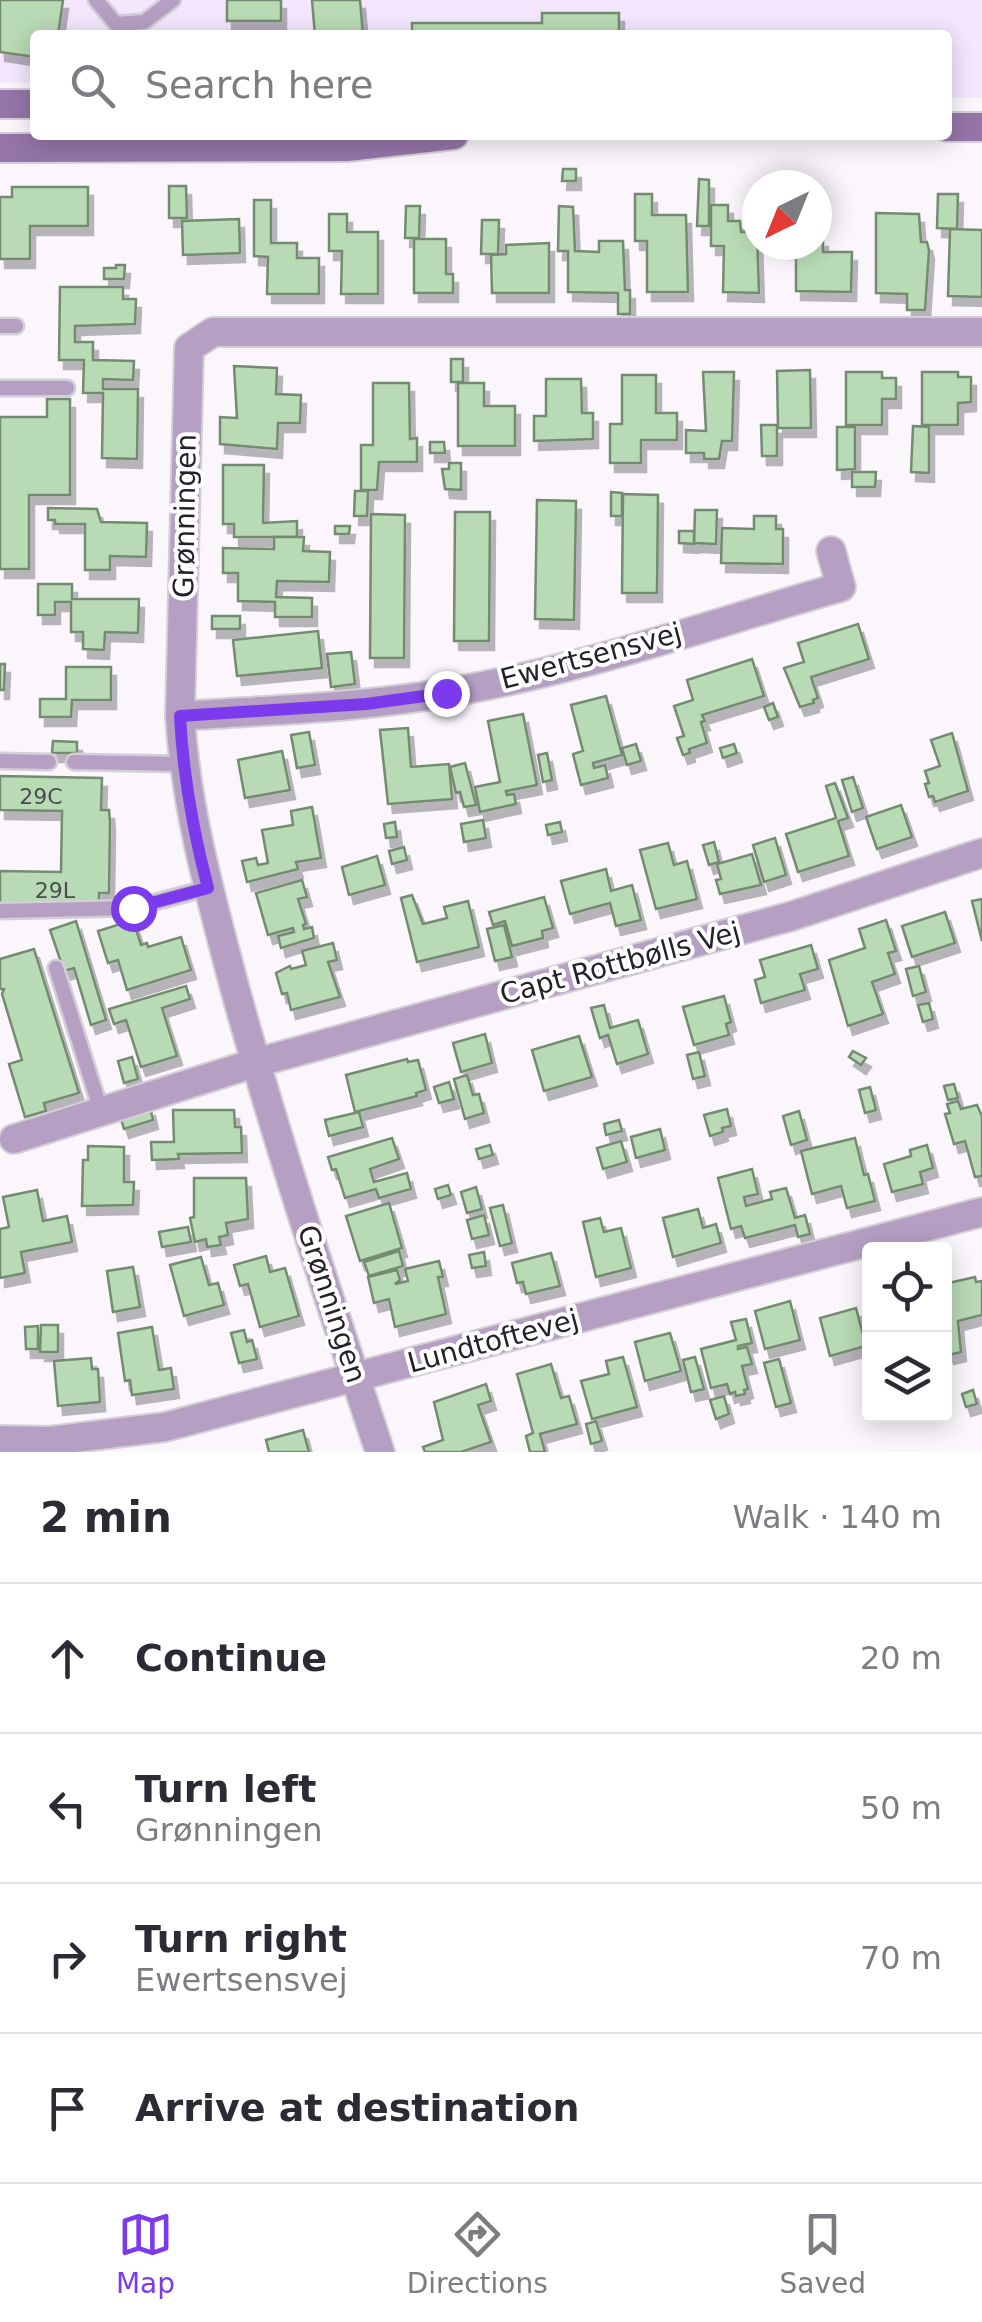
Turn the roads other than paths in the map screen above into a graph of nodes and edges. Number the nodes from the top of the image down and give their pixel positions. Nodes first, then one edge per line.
1 (96, 0) edge
2 (172, 0) edge
3 (0, 104) edge
4 (30, 104) edge
5 (952, 127) edge
6 (982, 127) edge
7 (409, 140) edge
8 (0, 148) edge
9 (982, 332) edge
10 (0, 388) edge
11 (66, 388) dead end
12 (830, 551) dead end
13 (180, 716) junction
14 (0, 761) edge
15 (50, 762) dead end
16 (74, 762) dead end
17 (183, 764) junction
18 (982, 853) edge
19 (208, 888) junction
20 (0, 912) edge
21 (56, 968) dead end
22 (255, 1063) junction
23 (101, 1111) junction
24 (14, 1139) dead end
25 (982, 1212) edge
26 (356, 1377) junction
27 (0, 1440) edge
28 (380, 1452) edge

1 - 2 lane
3 - 4 main road
5 - 6 main road
7 - 8 main road
9 - 13 street, Grønningen
10 - 11 lane
12 - 13 street, Ewertsensvej
13 - 17 street, Grønningen
14 - 15 lane
16 - 17 lane
17 - 19 street, Grønningen
18 - 22 street, Capt Rottbølls Vej
19 - 20 lane
19 - 22 street, Grønningen
21 - 23 lane
22 - 23 street, Capt Rottbølls Vej
22 - 26 street, Grønningen
23 - 24 street, Capt Rottbølls Vej
25 - 26 street, Lundtoftevej
26 - 27 street, Lundtoftevej
26 - 28 street, Grønningen

